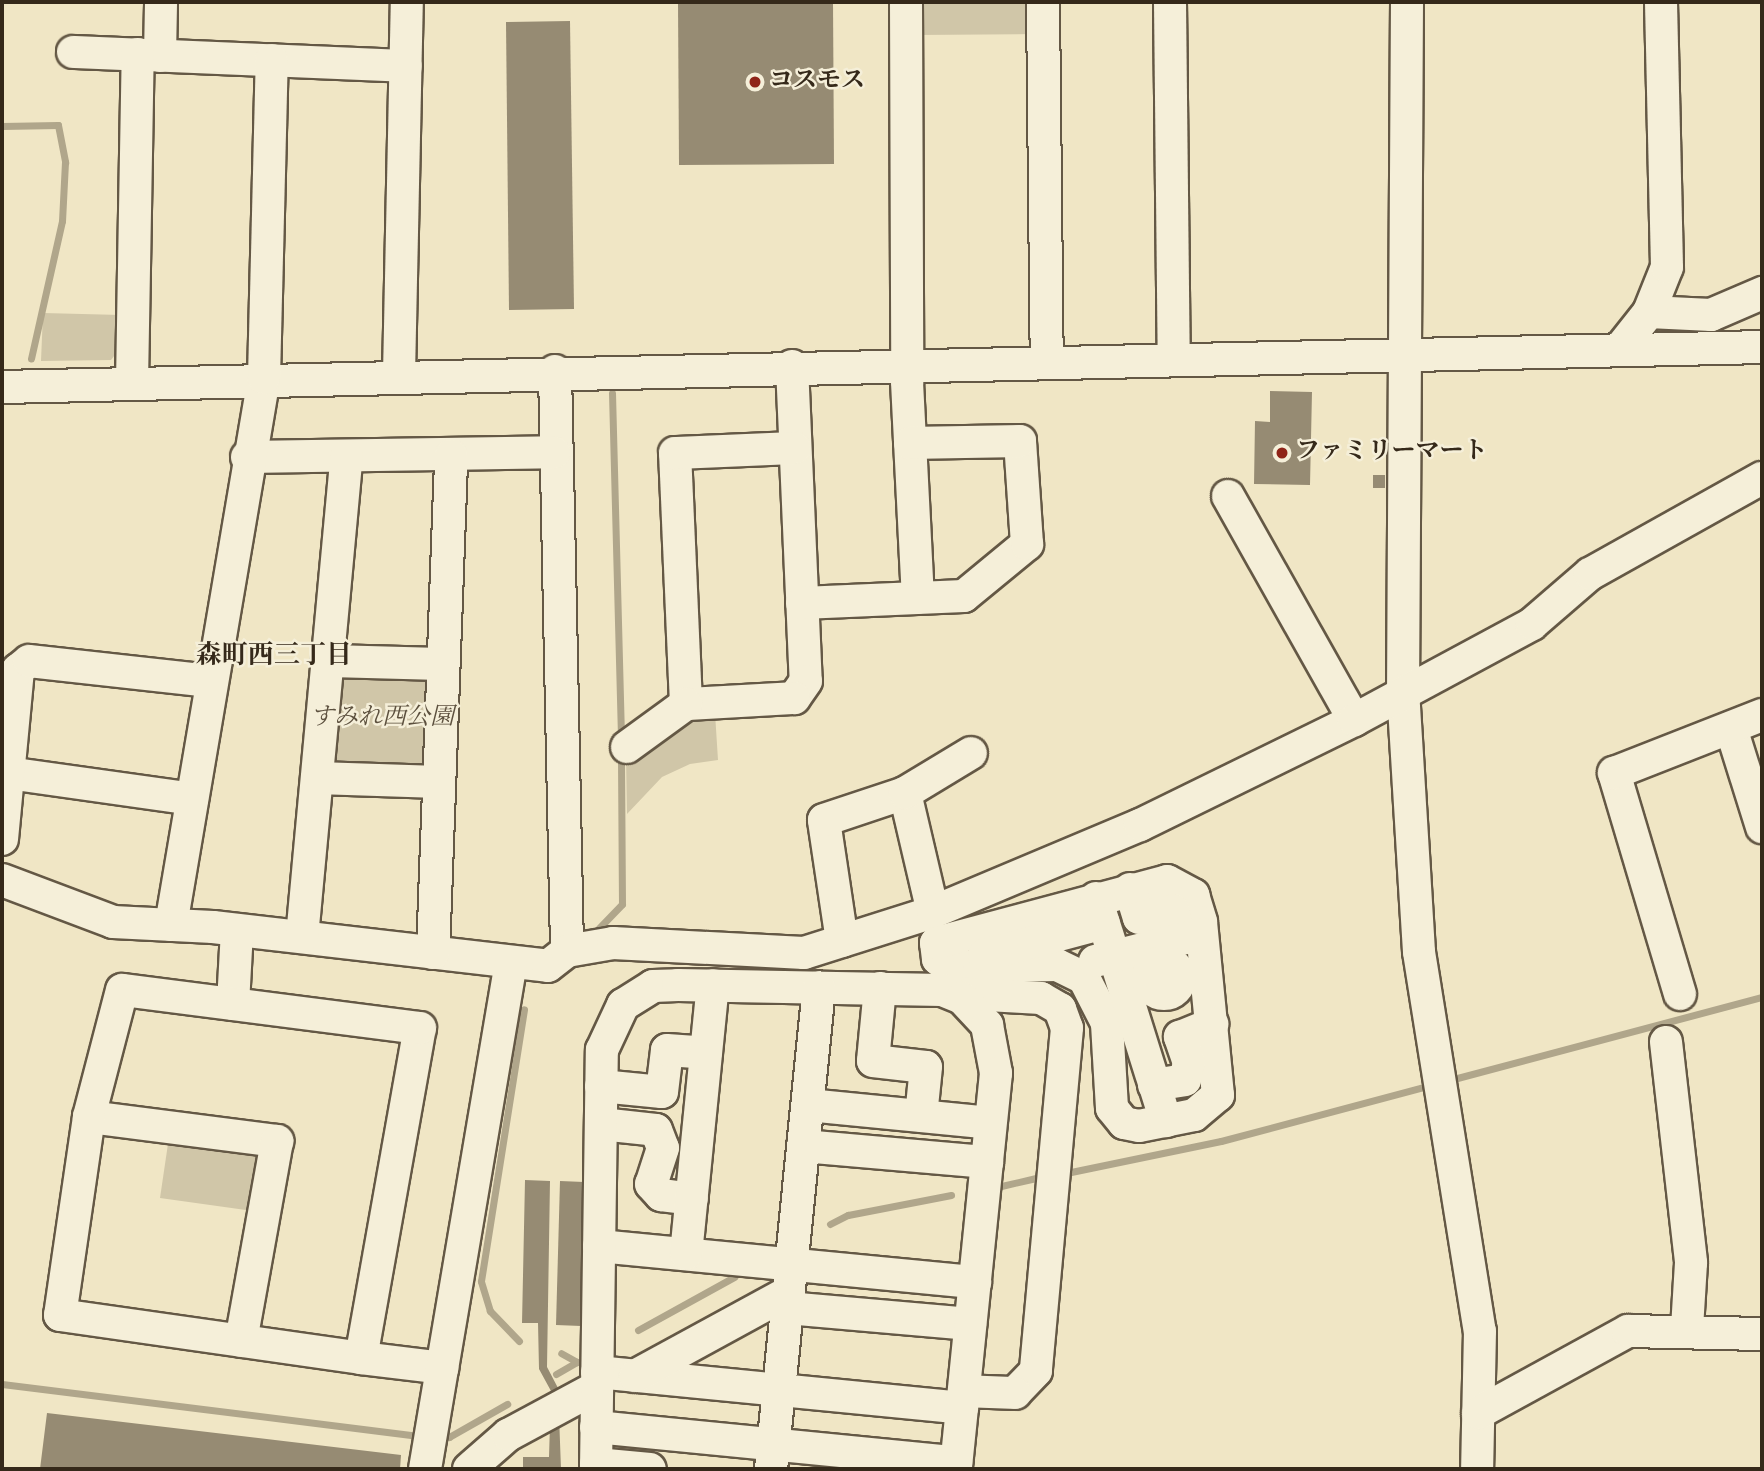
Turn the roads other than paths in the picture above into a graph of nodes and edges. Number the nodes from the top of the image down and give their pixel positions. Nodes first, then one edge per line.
1 (161, 2) edge
2 (407, 2) edge
3 (906, 2) edge
4 (1043, 2) edge
5 (1170, 2) edge
6 (1407, 2) edge
7 (1661, 2) edge
8 (73, 52) dead end
9 (149, 55) junction
10 (272, 60) junction
11 (406, 66) junction
12 (1762, 293) edge
13 (1649, 312) junction
14 (1762, 347) edge
15 (1619, 350) junction
16 (1408, 355) junction
17 (1174, 358) junction
18 (1047, 360) junction
19 (910, 363) junction
20 (792, 366) junction
21 (555, 371) junction
22 (399, 375) junction
23 (264, 378) junction
24 (132, 383) junction
25 (2, 387) edge
26 (910, 443) junction
27 (795, 448) junction
28 (554, 452) junction
29 (451, 455) junction
30 (347, 456) junction
31 (247, 457) junction
32 (1762, 478) edge
33 (1228, 496) dead end
34 (918, 598) junction
35 (802, 603) junction
36 (328, 661) junction
37 (443, 664) junction
38 (210, 681) junction
39 (1403, 690) junction
40 (686, 704) junction
41 (1762, 715) edge
42 (1354, 720) junction
43 (1731, 728) junction
44 (627, 747) dead end
45 (971, 753) dead end
46 (8, 773) junction
47 (317, 778) junction
48 (439, 782) junction
49 (905, 793) junction
50 (191, 799) junction
51 (1762, 827) edge
52 (2, 839) edge
53 (2, 880) edge
54 (1100, 910) junction
55 (933, 912) junction
56 (171, 925) junction
57 (237, 930) junction
58 (302, 937) junction
59 (1191, 937) junction
60 (842, 941) junction
61 (567, 951) junction
62 (433, 953) junction
63 (1114, 956) junction
64 (511, 962) junction
65 (1068, 968) junction
66 (949, 979) junction
67 (713, 985) junction
68 (819, 987) junction
69 (880, 988) junction
70 (1680, 994) dead end
71 (233, 1004) junction
72 (1196, 1004) junction
73 (1666, 1042) dead end
74 (706, 1053) junction
75 (1154, 1085) junction
76 (601, 1086) junction
77 (808, 1105) junction
78 (89, 1116) junction
79 (921, 1116) junction
80 (1170, 1120) junction
81 (990, 1123) junction
82 (601, 1124) junction
83 (803, 1146) junction
84 (986, 1162) junction
85 (692, 1199) junction
86 (599, 1246) junction
87 (686, 1254) junction
88 (854, 1270) junction
89 (975, 1282) junction
90 (789, 1288) junction
91 (850, 1313) junction
92 (970, 1324) junction
93 (1687, 1329) junction
94 (1762, 1334) edge
95 (241, 1340) junction
96 (361, 1358) junction
97 (442, 1368) junction
98 (635, 1376) junction
99 (597, 1379) junction
100 (779, 1390) junction
101 (963, 1400) junction
102 (1478, 1413) junction
103 (596, 1426) junction
104 (772, 1457) edge
105 (427, 1461) edge
106 (956, 1466) edge
107 (596, 1467) edge
108 (469, 1469) edge
109 (650, 1469) edge
110 (1477, 1469) edge

1 - 9 street
2 - 11 street
3 - 19 street
4 - 18 street
5 - 17 street
6 - 16 street
7 - 13 street
8 - 9 street
9 - 10 street
9 - 24 street
10 - 11 street
10 - 23 street
11 - 22 street
12 - 13 street
13 - 15 street
14 - 15 street
15 - 16 street
16 - 17 street
16 - 39 street
17 - 18 street
18 - 19 street
19 - 20 street
19 - 26 street
20 - 21 street
20 - 27 street
21 - 22 street
21 - 28 street
22 - 23 street
23 - 24 street
23 - 31 street
24 - 25 street
26 - 34 street
26 - 34 street
27 - 35 street
27 - 40 street
28 - 29 street
28 - 61 street
29 - 30 street
29 - 37 street
30 - 31 street
30 - 36 street
31 - 38 street
32 - 39 street
33 - 42 street
34 - 35 street
35 - 40 street
36 - 37 street
36 - 47 street
37 - 48 street
38 - 46 street
38 - 50 street
39 - 42 street
39 - 102 street
40 - 44 street
41 - 43 street
42 - 55 street
43 - 51 street
43 - 70 street
45 - 49 street
46 - 50 street
46 - 52 street
47 - 48 street
47 - 58 street
48 - 62 street
49 - 55 street
49 - 60 street
50 - 56 street
53 - 56 street
54 - 59 street
54 - 63 street
54 - 66 street
55 - 60 street
56 - 57 street
57 - 58 street
57 - 71 street
58 - 62 street
59 - 63 street
59 - 72 street
60 - 61 street
61 - 64 street
62 - 64 street
63 - 65 street
63 - 75 street
64 - 97 street
65 - 66 street
65 - 80 street
66 - 69 street
66 - 81 street
66 - 101 street
67 - 68 street
67 - 74 street
67 - 76 street
68 - 69 street
68 - 77 street
69 - 79 street
71 - 78 street
71 - 96 street
72 - 75 street
72 - 80 street
73 - 93 street
74 - 76 street
74 - 85 street
75 - 80 street
76 - 82 street
77 - 79 street
77 - 83 street
78 - 95 street
78 - 95 street
79 - 81 street
81 - 84 street
82 - 85 street
82 - 86 street
83 - 84 street
83 - 90 street
84 - 89 street
85 - 87 street
86 - 87 street
86 - 99 street
87 - 90 street
88 - 89 street
88 - 90 street
88 - 91 street
89 - 92 street
90 - 91 street
90 - 98 street
90 - 100 street
91 - 92 street
92 - 101 street
93 - 94 street
93 - 102 street
95 - 96 street
96 - 97 street
97 - 105 street
98 - 99 street
98 - 100 street
99 - 103 street
99 - 108 street
100 - 101 street
100 - 104 street
101 - 106 street
102 - 110 street
103 - 104 street
103 - 107 street
104 - 106 street
107 - 109 street

